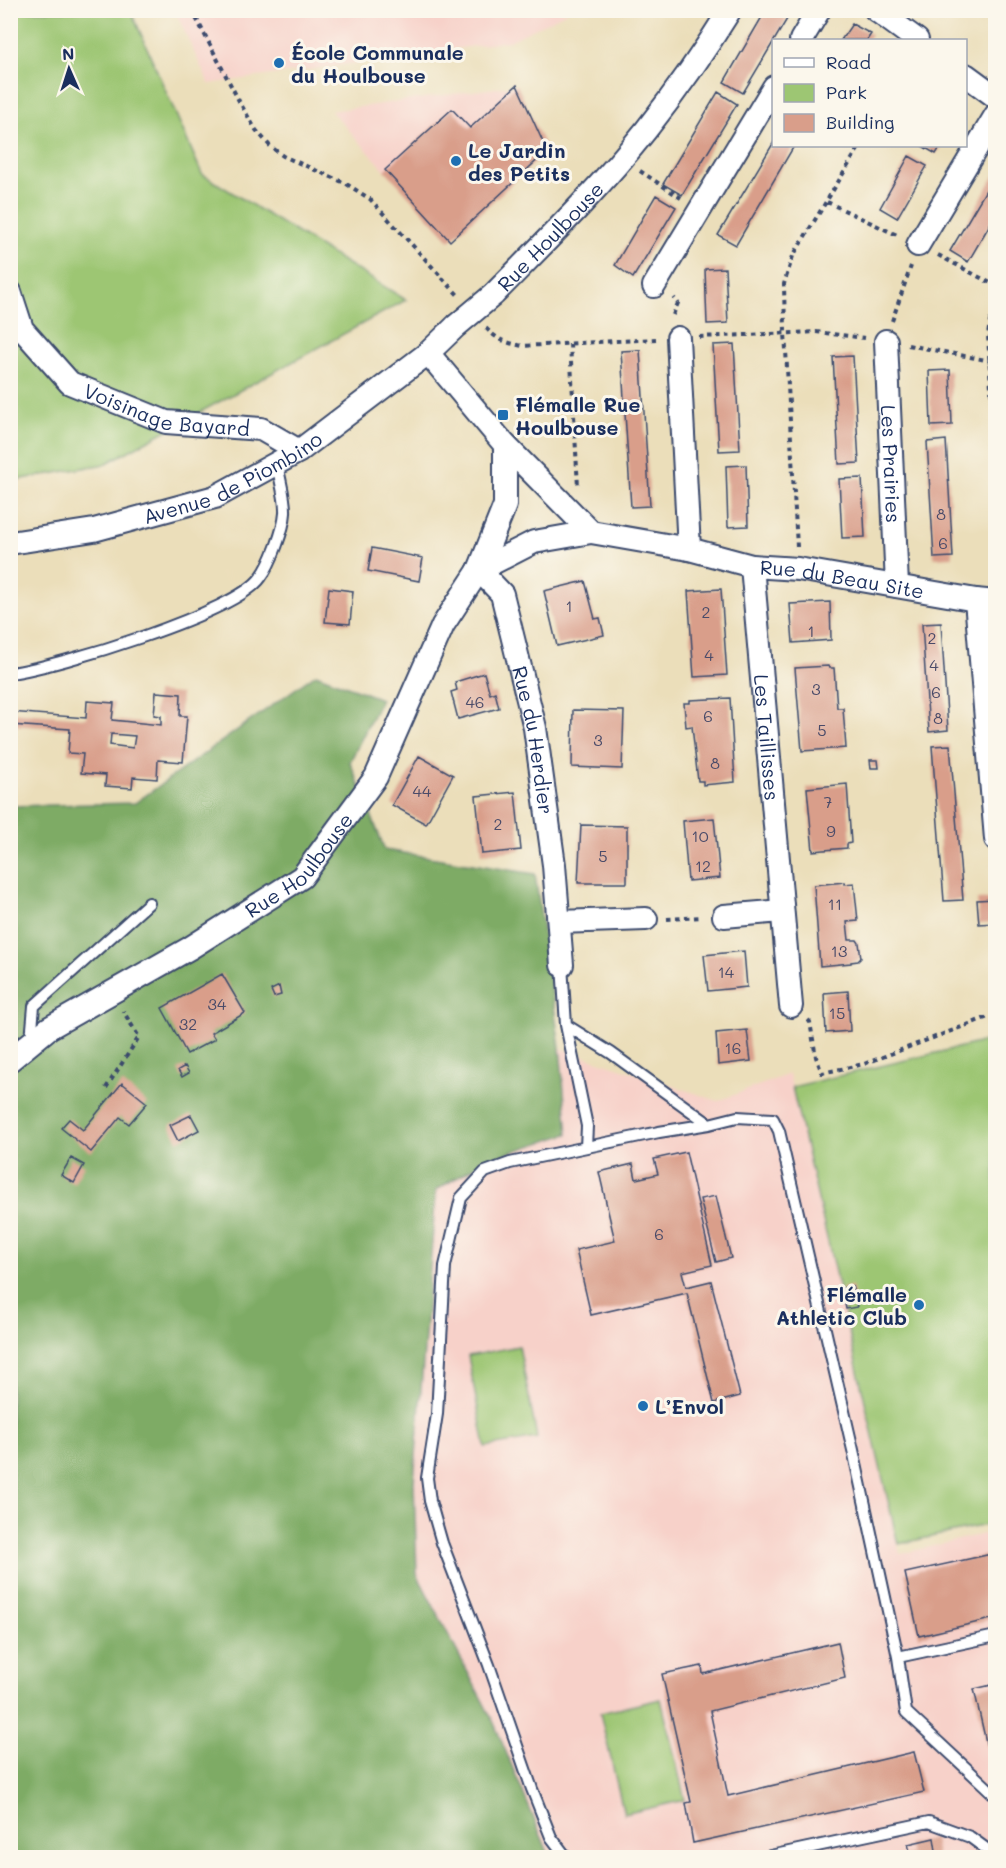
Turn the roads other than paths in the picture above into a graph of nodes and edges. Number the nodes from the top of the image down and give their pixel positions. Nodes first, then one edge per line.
1 (730, 10) edge
2 (819, 10) edge
3 (876, 10) edge
4 (802, 39) edge
5 (916, 39) edge
6 (967, 76) edge
7 (772, 90) edge
8 (996, 97) edge
9 (996, 115) edge
10 (918, 245) road end
11 (654, 286) road end
12 (10, 292) edge
13 (674, 329) road end
14 (886, 341) road end
15 (428, 353) junction
16 (505, 445) junction
17 (299, 451) junction
18 (277, 463) junction
19 (586, 526) junction
20 (10, 543) edge
21 (689, 549) junction
22 (752, 566) junction
23 (479, 570) junction
24 (897, 586) junction
25 (986, 601) edge
26 (10, 673) edge
27 (996, 839) edge
28 (149, 903) dead end
29 (782, 911) junction
30 (724, 916) road end
31 (646, 919) road end
32 (559, 922) junction
33 (561, 965) joint
34 (791, 1006) dead end
35 (566, 1025) junction
36 (31, 1043) junction
37 (10, 1060) edge
38 (710, 1124) junction
39 (586, 1147) junction
40 (996, 1636) edge
41 (898, 1657) junction
42 (996, 1796) edge
43 (996, 1856) edge
44 (567, 1857) edge
45 (761, 1857) edge

1 - 15 street, Rue Houlbouse, bridge
2 - 4 street
3 - 5 street
6 - 8 street
7 - 11 street
9 - 10 street
12 - 17 street, Voisinage Bayard
13 - 21 street
14 - 24 street, Les Prairies
15 - 16 street
15 - 17 street, Avenue de Piombino
16 - 19 street
16 - 23 street, Rue Houlbouse
17 - 18 street, Avenue de Piombino
18 - 20 street, Avenue de Piombino
18 - 26 lane
19 - 21 street, Rue Houlbouse
19 - 23 street, Rue Houlbouse
21 - 22 street, Rue du Beau Site
22 - 24 street, Rue du Beau Site
22 - 29 street, Les Taillisses
23 - 32 street, Rue du Herdier
23 - 36 street, Rue Houlbouse
24 - 25 street, Rue du Beau Site
25 - 27 street
28 - 36 lane
29 - 30 street
29 - 34 street, Les Taillisses
31 - 32 street
32 - 33 street, Rue du Herdier
33 - 35 lane
35 - 38 lane
35 - 39 lane
36 - 37 street, Rue Houlbouse
38 - 39 lane
38 - 41 lane
39 - 44 lane
40 - 41 lane
41 - 42 lane
43 - 45 lane

